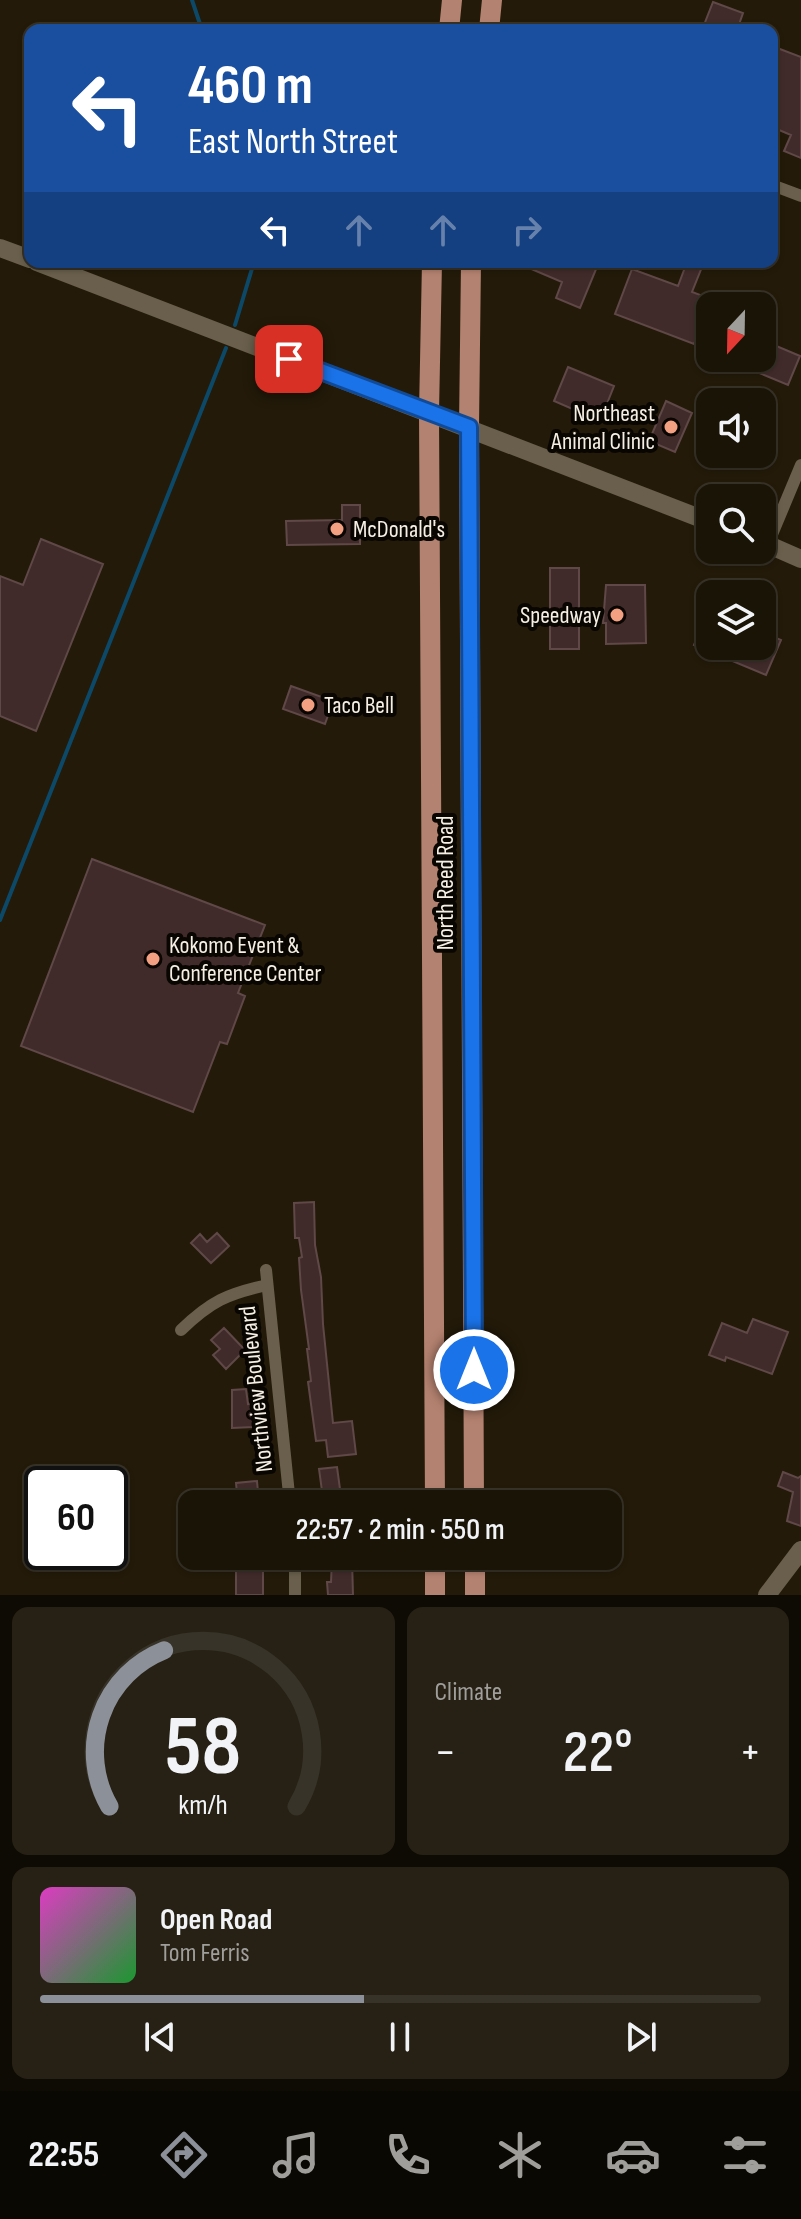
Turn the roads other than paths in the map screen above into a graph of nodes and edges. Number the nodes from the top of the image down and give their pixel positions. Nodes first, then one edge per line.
1 (452, 0) edge
2 (492, 0) edge
3 (450, 24) edge
4 (490, 24) edge
5 (778, 187) edge
6 (801, 196) edge
7 (0, 248) edge
8 (24, 257) edge
9 (53, 268) edge
10 (432, 268) edge
11 (471, 268) edge
12 (429, 412) junction
13 (469, 427) junction
14 (801, 465) edge
15 (696, 516) edge
16 (776, 519) edge
17 (776, 548) edge
18 (801, 559) edge
19 (266, 1270) dead end
20 (267, 1285) junction
21 (181, 1330) dead end
22 (289, 1490) edge
23 (435, 1490) edge
24 (474, 1490) edge
25 (801, 1550) edge
26 (295, 1570) edge
27 (435, 1570) edge
28 (475, 1570) edge
29 (295, 1595) edge
30 (435, 1595) edge
31 (475, 1595) edge
32 (767, 1595) edge

1 - 3 main road
2 - 4 main road
5 - 6 street
7 - 8 street
9 - 12 street
10 - 12 main road, North Reed Road
11 - 13 main road, North Reed Road
12 - 13 street
12 - 23 main road, North Reed Road
13 - 15 street
13 - 24 main road, North Reed Road
14 - 16 street
17 - 18 street
19 - 20 street, Northview Boulevard
20 - 21 street
20 - 22 street, Northview Boulevard
25 - 32 street
26 - 29 street
27 - 30 main road
28 - 31 main road

